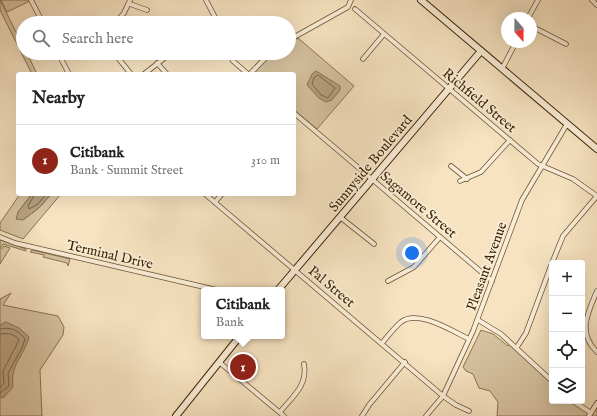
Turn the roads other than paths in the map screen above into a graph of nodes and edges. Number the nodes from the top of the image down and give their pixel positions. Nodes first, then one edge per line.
1 (32, 0) edge
2 (206, 0) edge
3 (421, 0) edge
4 (538, 0) edge
5 (592, 0) edge
6 (351, 1) edge
7 (130, 2) edge
8 (597, 5) edge
9 (147, 10) dead end
10 (355, 10) dead end
11 (531, 12) edge
12 (40, 16) edge
13 (120, 16) edge
14 (214, 16) edge
15 (537, 29) edge
16 (384, 34) junction
17 (296, 36) edge
18 (566, 44) dead end
19 (513, 48) edge
20 (481, 51) junction
21 (363, 59) dead end
22 (63, 60) edge
23 (120, 60) edge
24 (161, 60) edge
25 (232, 60) edge
26 (263, 60) edge
27 (157, 63) junction
28 (502, 68) junction
29 (68, 72) edge
30 (129, 72) edge
31 (146, 72) edge
32 (165, 72) edge
33 (247, 72) edge
34 (251, 72) edge
35 (449, 88) junction
36 (296, 115) edge
37 (567, 124) junction
38 (510, 140) junction
39 (597, 149) edge
40 (450, 166) dead end
41 (543, 167) junction
42 (372, 179) junction
43 (467, 179) junction
44 (460, 181) dead end
45 (208, 196) edge
46 (220, 196) edge
47 (597, 196) edge
48 (215, 202) junction
49 (340, 217) junction
50 (0, 237) edge
51 (440, 237) junction
52 (374, 244) dead end
53 (553, 260) edge
54 (295, 270) junction
55 (549, 271) edge
56 (388, 281) dead end
57 (492, 281) junction
58 (204, 287) edge
59 (281, 287) edge
60 (597, 291) edge
61 (478, 320) junction
62 (238, 339) edge
63 (469, 339) junction
64 (382, 343) junction
65 (516, 347) junction
66 (597, 352) edge
67 (219, 362) junction
68 (405, 362) junction
69 (304, 364) dead end
70 (549, 378) edge
71 (443, 396) junction
72 (597, 403) edge
73 (577, 404) edge
74 (469, 411) dead end
75 (280, 412) junction
76 (590, 414) edge
77 (176, 416) edge
78 (284, 416) edge
79 (362, 416) edge
80 (426, 416) edge

1 - 12 street
2 - 14 street
3 - 20 main road
4 - 11 street
5 - 8 street
6 - 17 street
7 - 9 street
7 - 13 street
10 - 16 street, Richfield Street
15 - 18 street
16 - 21 street
16 - 35 street, Richfield Street
19 - 28 street
20 - 28 main road
20 - 35 main road, Sunnyside Boulevard
22 - 29 street
23 - 30 street
24 - 27 street
25 - 33 street
26 - 34 street
27 - 31 street
27 - 32 street
28 - 37 main road
35 - 38 street, Richfield Street
35 - 42 main road, Sunnyside Boulevard
36 - 42 street, Sagamore Street
37 - 39 main road
37 - 41 street, Pleasant Avenue
38 - 41 street, Richfield Street
38 - 43 street
40 - 43 street
41 - 47 street, Richfield Street
41 - 57 street, Pleasant Avenue
42 - 49 main road, Sunnyside Boulevard
42 - 51 street, Sagamore Street
43 - 44 street
45 - 48 street, Pal Street
46 - 48 street
47 - 53 street
48 - 54 street, Pal Street
49 - 52 street
49 - 54 main road, Sunnyside Boulevard
50 - 58 street, Terminal Drive
51 - 56 street
51 - 57 street, Sagamore Street
54 - 59 main road, Sunnyside Boulevard
54 - 64 street, Pal Street
55 - 65 street
57 - 61 street, Pleasant Avenue
60 - 66 street
61 - 63 street, Pleasant Avenue
61 - 65 street
62 - 67 main road
63 - 64 street
63 - 71 street, Pleasant Avenue
64 - 68 street, Pal Street
65 - 70 street
67 - 75 street
67 - 77 main road
68 - 71 street, Pal Street
68 - 79 street
69 - 75 street
71 - 74 street, Pal Street
71 - 80 street, Pleasant Avenue
72 - 76 street
73 - 76 street
75 - 78 street

